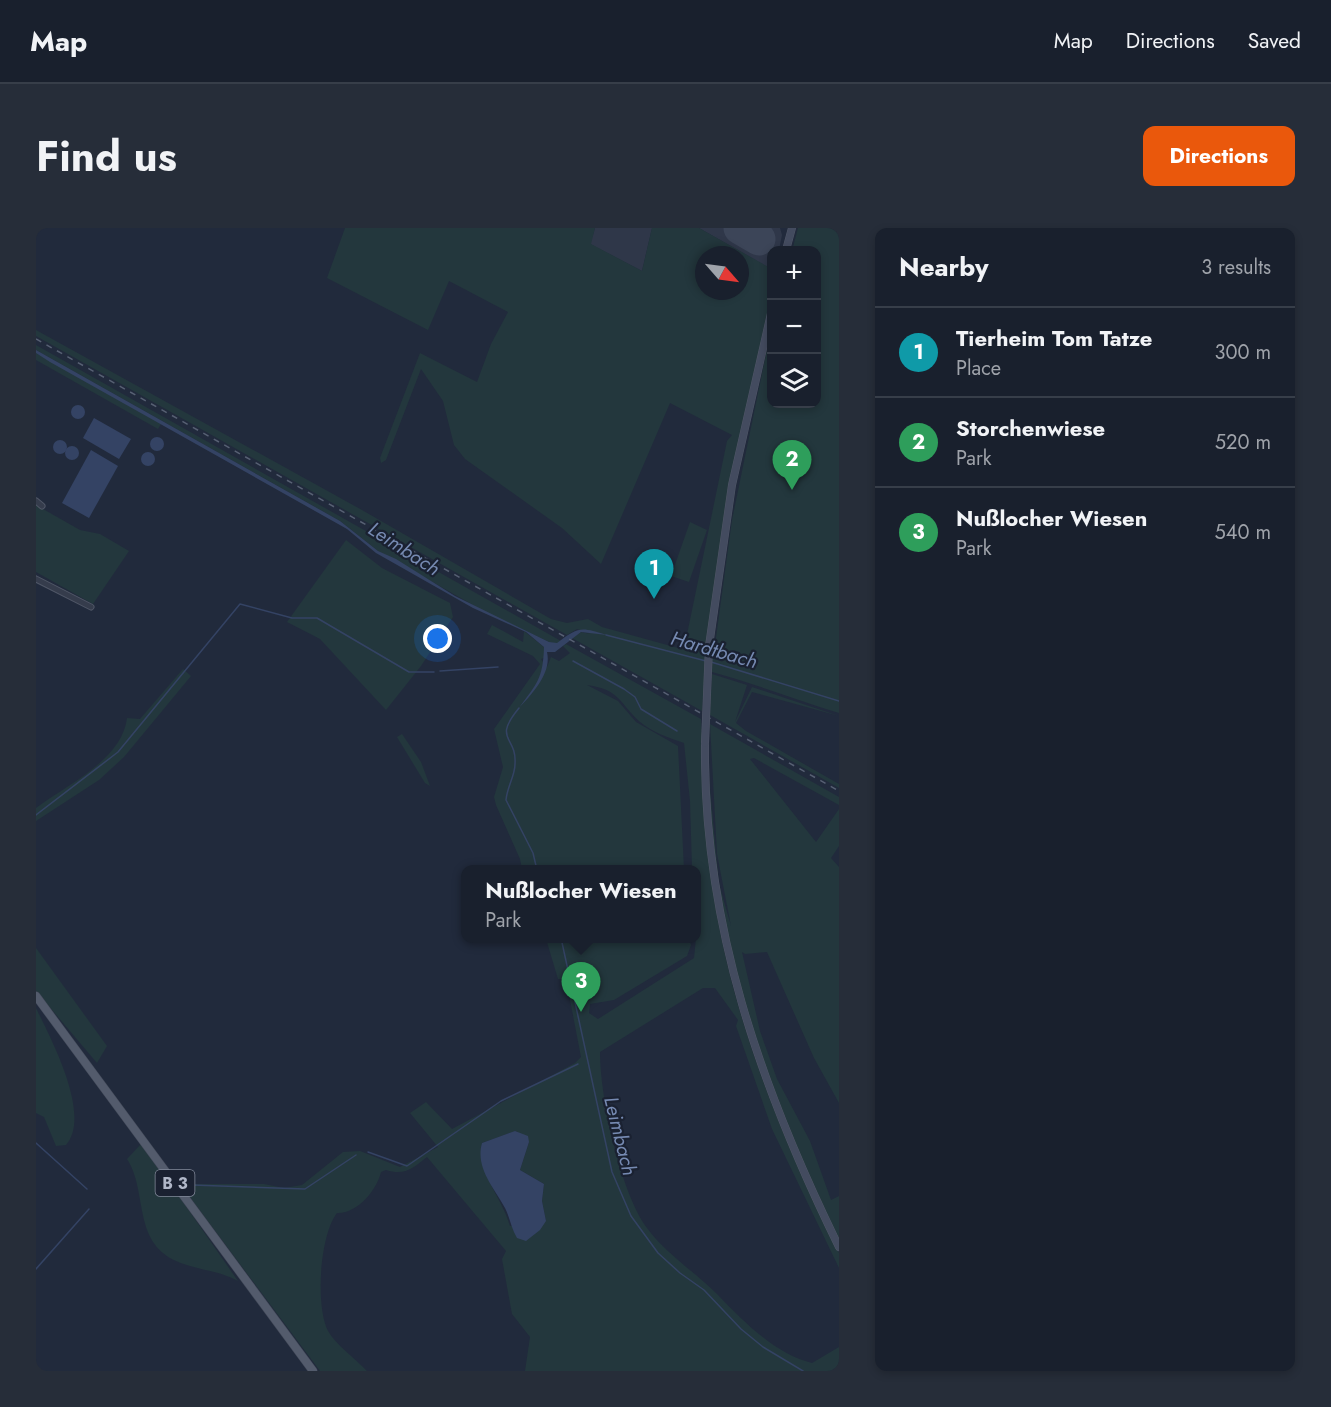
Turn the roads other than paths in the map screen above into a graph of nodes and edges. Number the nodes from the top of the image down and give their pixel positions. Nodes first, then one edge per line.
1 (792, 228) edge
2 (787, 246) edge
3 (767, 327) edge
4 (36, 501) edge
5 (42, 506) dead end
6 (36, 579) edge
7 (91, 607) dead end
8 (36, 996) edge
9 (839, 1246) edge
10 (313, 1371) edge

1 - 2 street
3 - 9 street, bridge
4 - 5 street
6 - 7 street
8 - 10 main road, B 3

